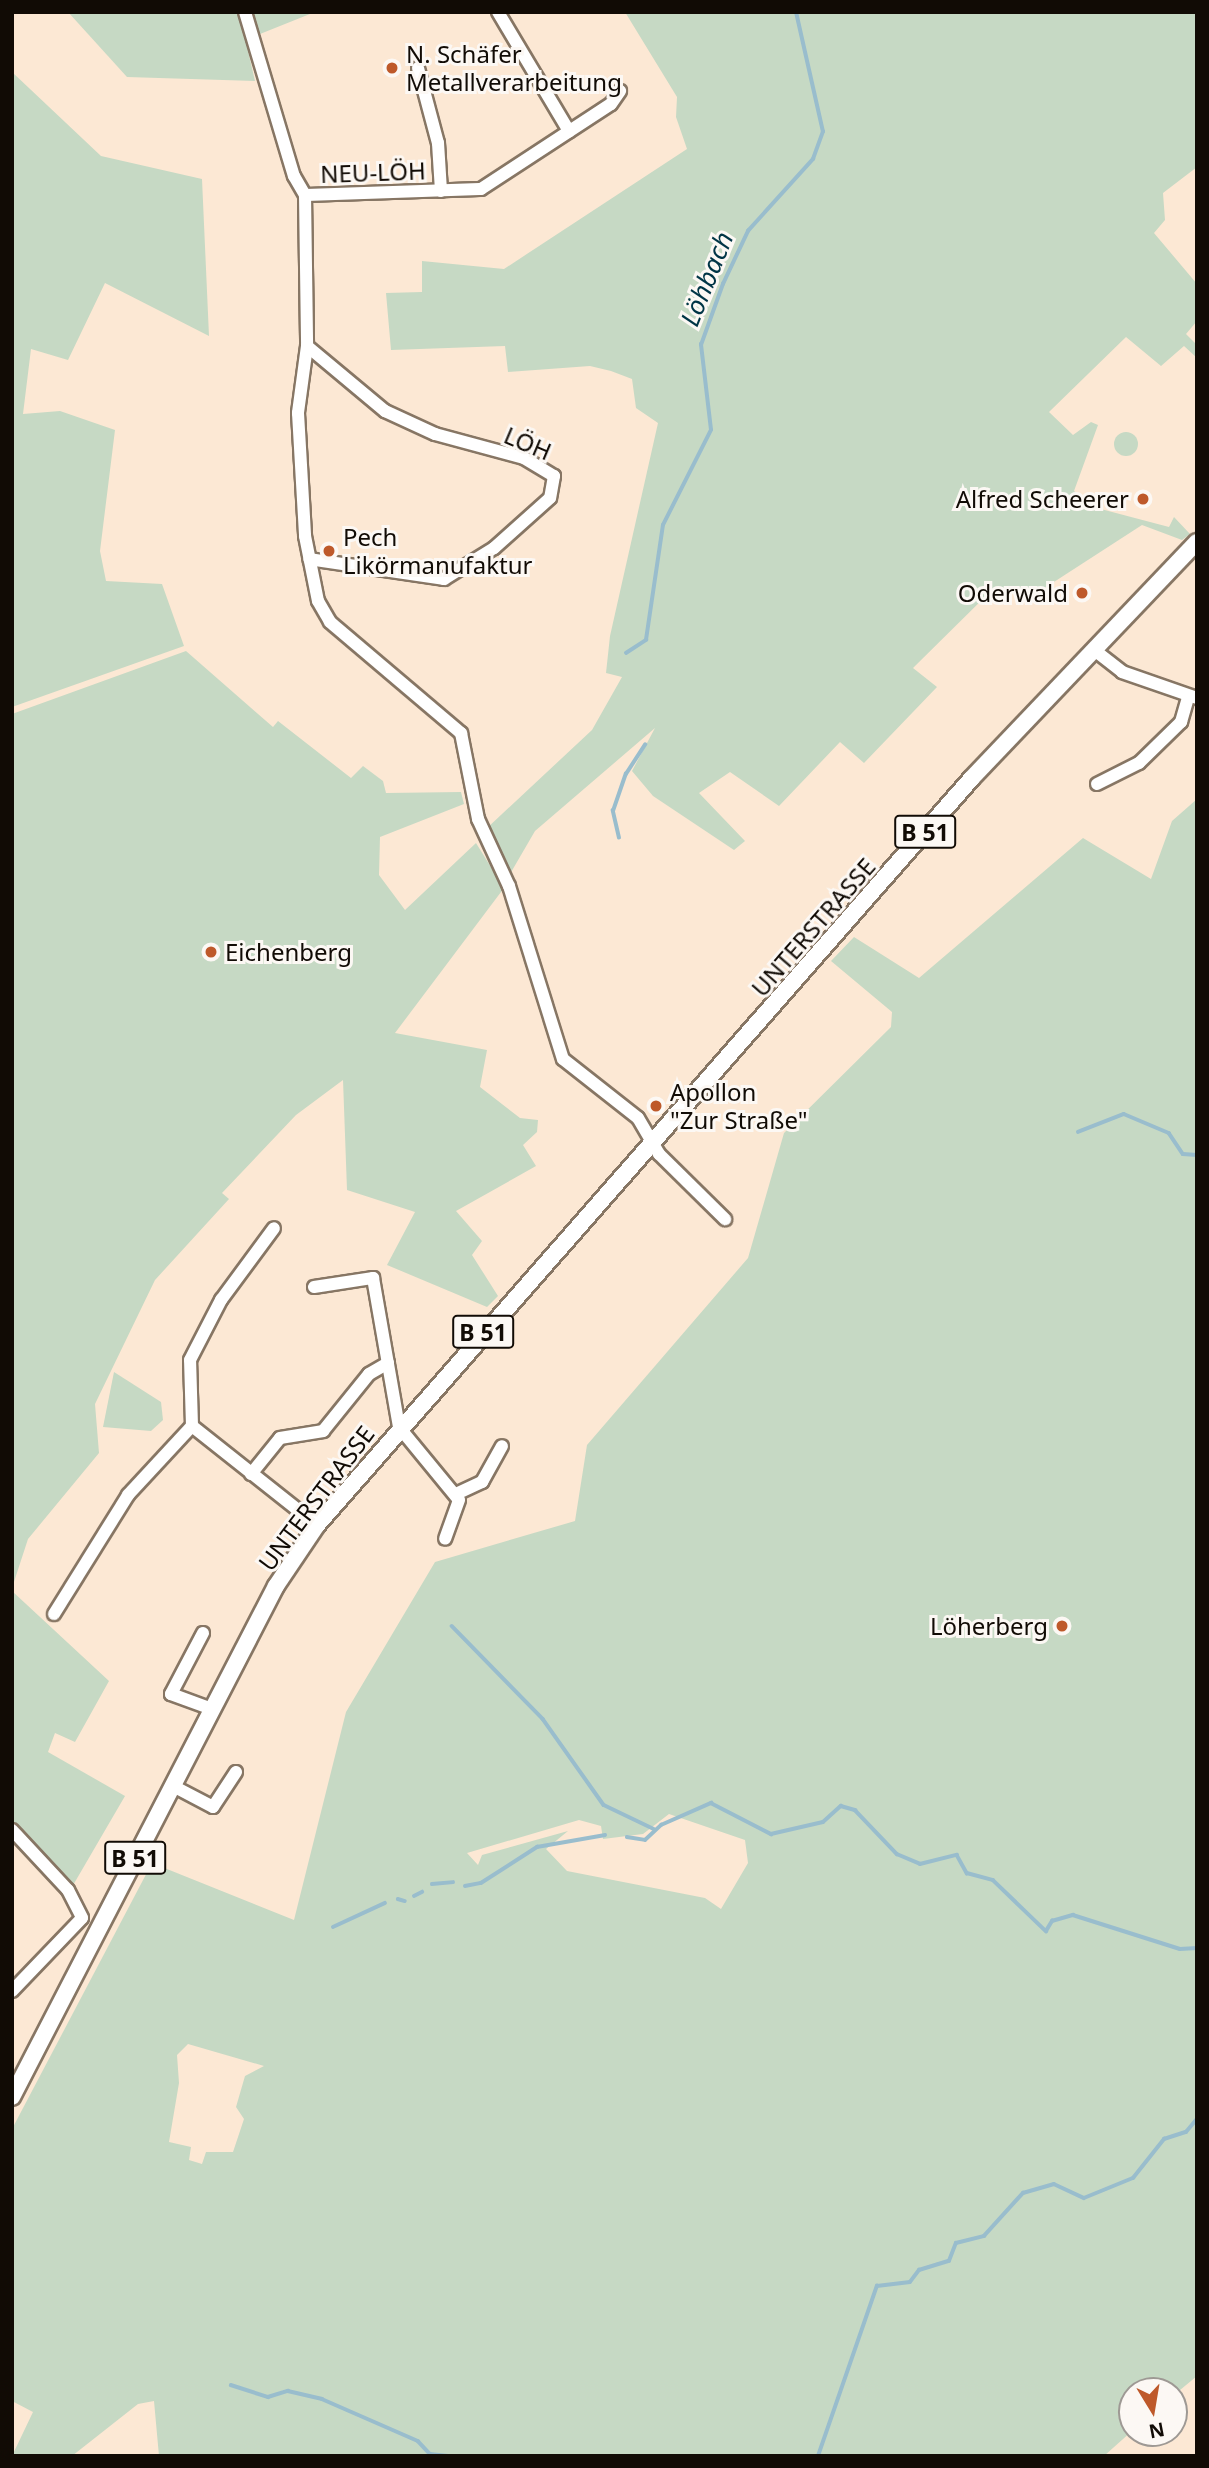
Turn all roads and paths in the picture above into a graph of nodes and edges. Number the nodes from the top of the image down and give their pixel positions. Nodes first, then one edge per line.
1 (246, 12) edge
2 (498, 12) edge
3 (418, 68) dead end
4 (620, 91) dead end
5 (569, 131) junction
6 (441, 191) junction
7 (305, 195) junction
8 (307, 346) junction
9 (1197, 541) edge
10 (309, 559) junction
11 (1093, 649) junction
12 (1192, 698) edge
13 (1097, 784) dead end
14 (656, 1145) junction
15 (725, 1219) dead end
16 (274, 1228) dead end
17 (314, 1287) dead end
18 (388, 1363) junction
19 (192, 1426) junction
20 (399, 1427) junction
21 (502, 1446) dead end
22 (251, 1474) junction
23 (456, 1494) junction
24 (317, 1525) junction
25 (446, 1539) dead end
26 (54, 1614) dead end
27 (203, 1633) dead end
28 (212, 1709) junction
29 (236, 1772) dead end
30 (173, 1786) junction
31 (12, 1830) edge
32 (82, 1918) junction
33 (99, 1926) junction
34 (12, 1991) edge
35 (12, 2097) edge

1 - 7 street
2 - 5 street
3 - 6 street, NEU-LÖH
4 - 5 street, NEU-LÖH
5 - 6 street, NEU-LÖH
6 - 7 street, NEU-LÖH
7 - 8 street
8 - 10 street
8 - 10 street, LÖH
9 - 11 main road, B 51
10 - 14 street
11 - 12 street
11 - 14 main road, UNTERSTRASSE / B 51
12 - 13 street
14 - 15 street
14 - 20 main road, UNTERSTRASSE / B 51
16 - 19 street
17 - 18 street, UNTERSTRASSE
18 - 20 street, UNTERSTRASSE
18 - 22 street
19 - 22 street
19 - 26 street
20 - 23 street, UNTERSTRASSE
20 - 24 main road, UNTERSTRASSE / B 51
21 - 23 street
22 - 24 street
23 - 25 street
24 - 28 main road, UNTERSTRASSE / B 51
27 - 28 street
28 - 30 main road, UNTERSTRASSE / B 51
29 - 30 street
30 - 33 main road, UNTERSTRASSE / B 51
31 - 32 street
32 - 33 street
32 - 34 street
33 - 35 main road, UNTERSTRASSE / B 51

